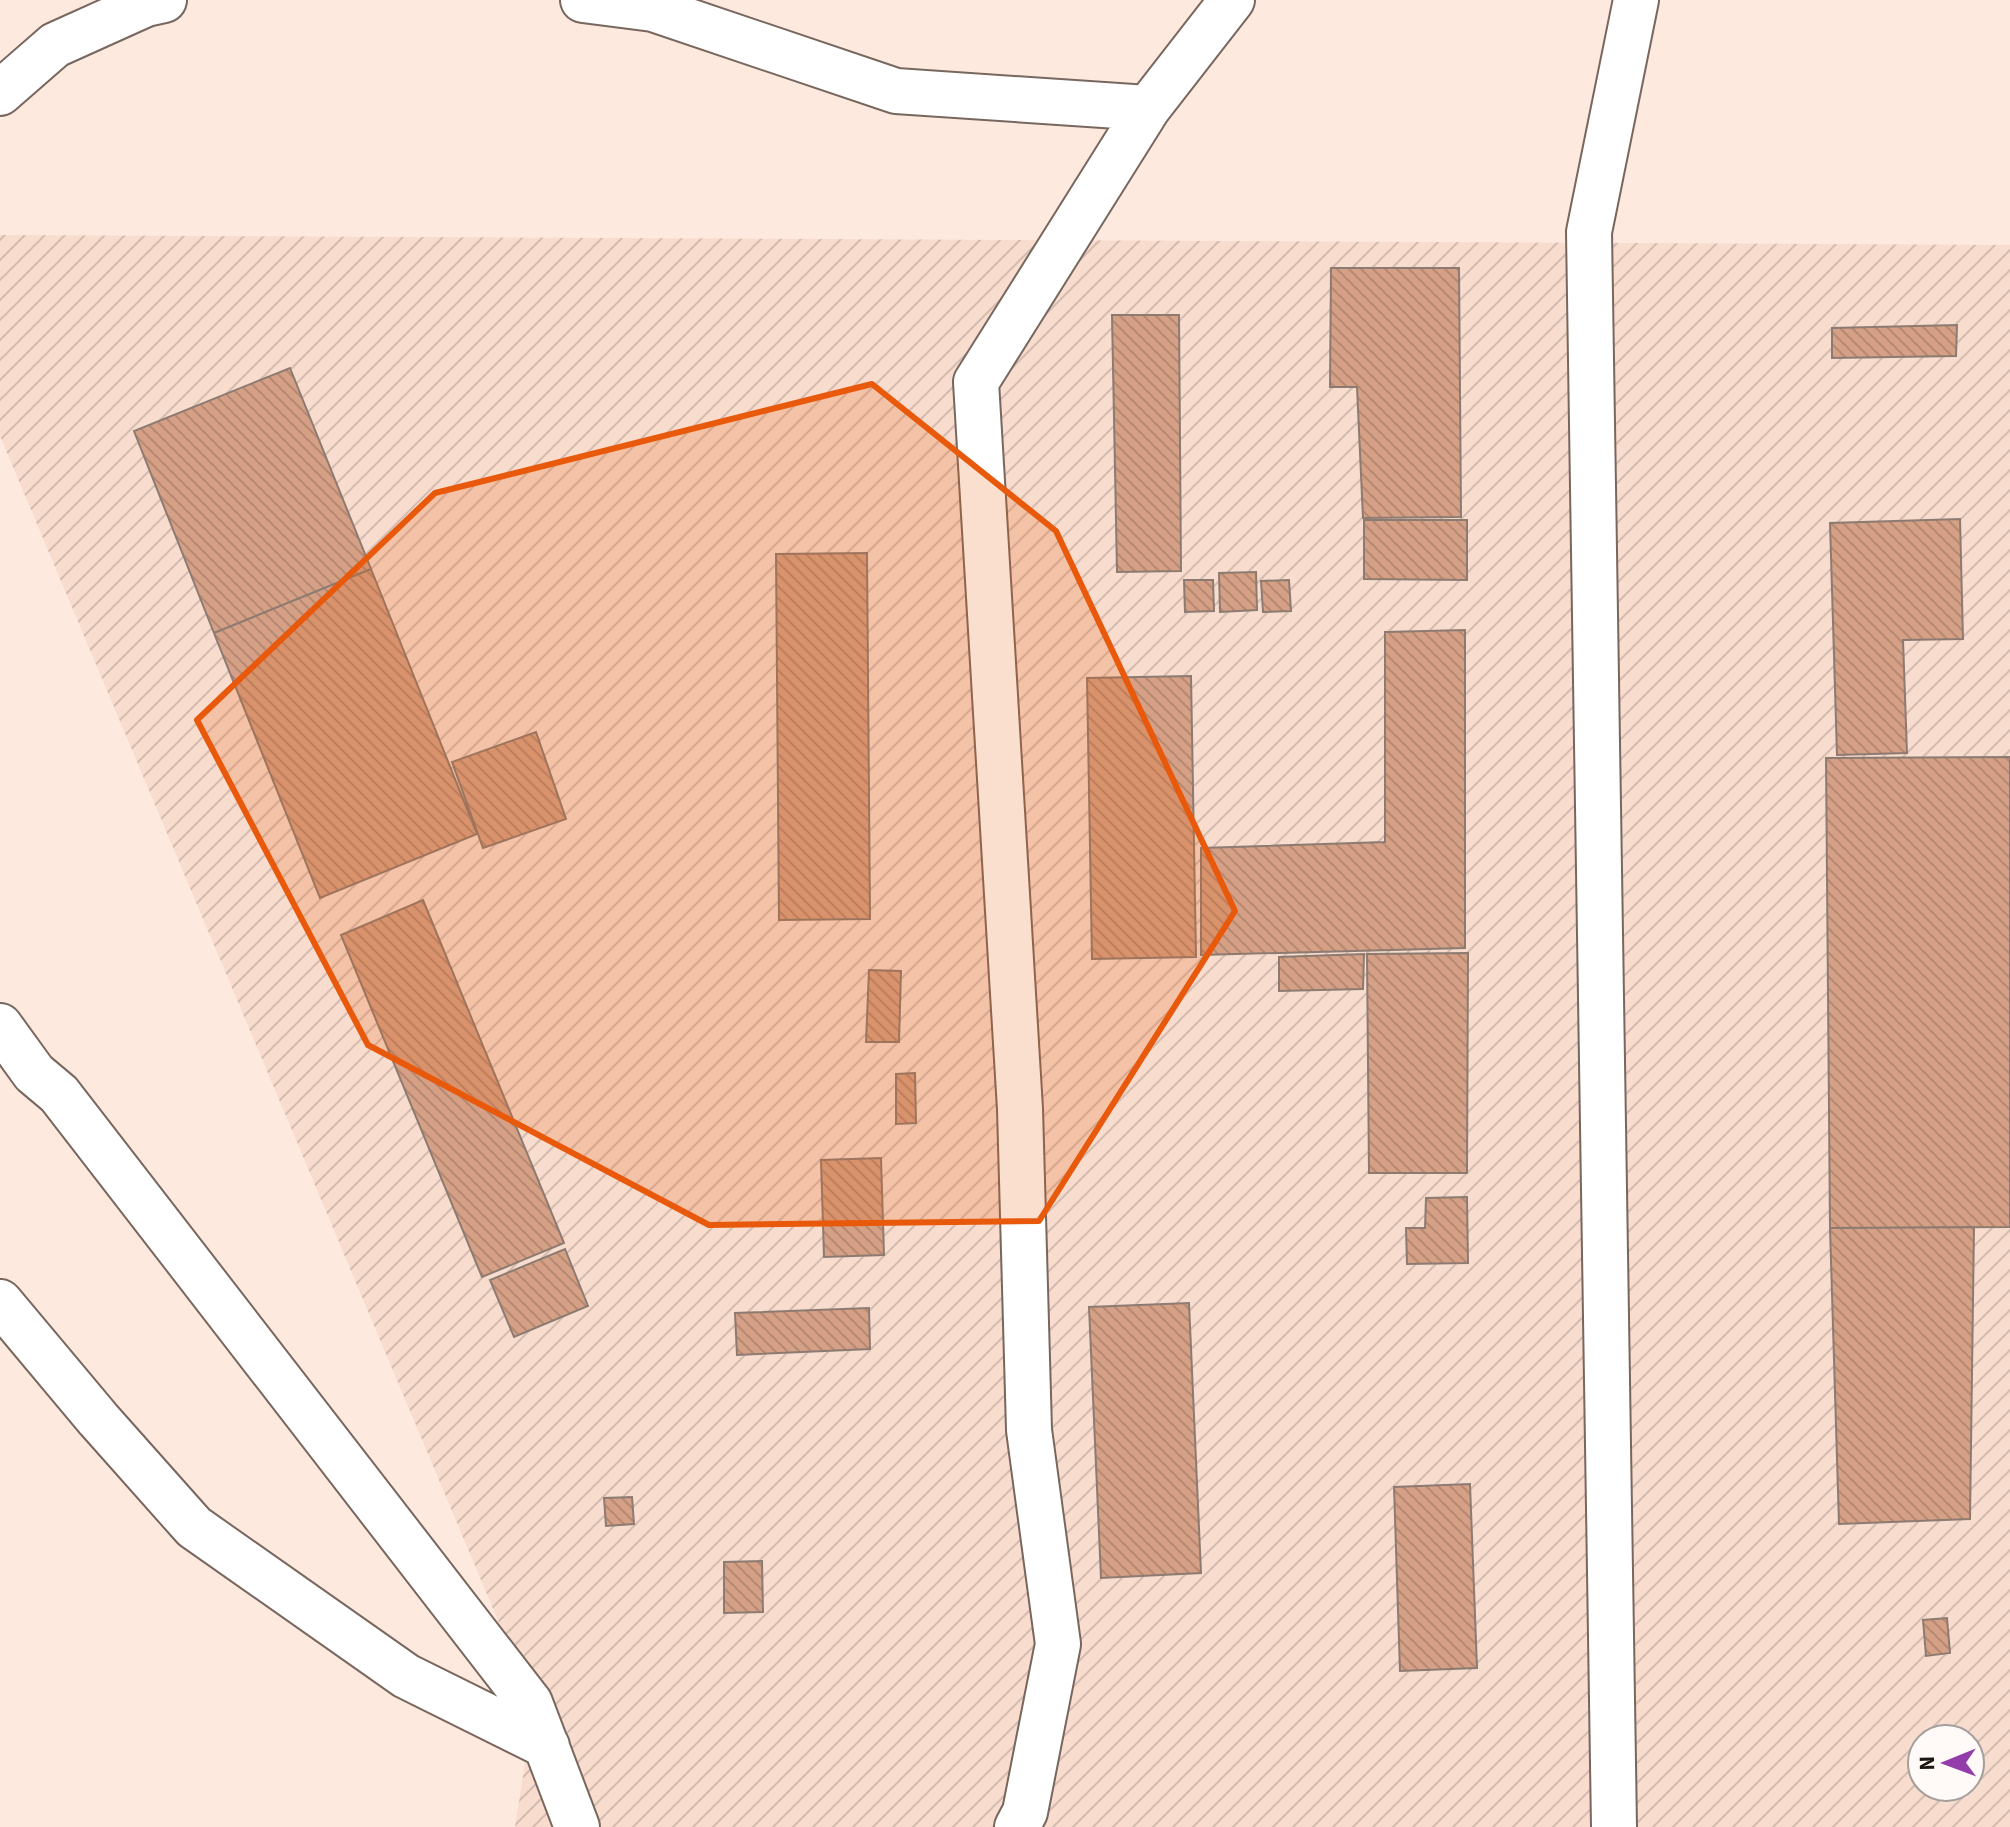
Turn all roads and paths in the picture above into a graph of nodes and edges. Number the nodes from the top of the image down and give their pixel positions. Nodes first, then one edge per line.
1 (164, 0) edge
2 (583, 0) edge
3 (1232, 0) edge
4 (1636, 0) edge
5 (0, 93) edge
6 (1148, 108) junction
7 (0, 1026) edge
8 (0, 1302) edge
9 (547, 1746) junction
10 (571, 1823) edge
11 (1017, 1827) edge
12 (1614, 1827) edge

1 - 5 street
2 - 6 street
3 - 6 street
4 - 12 street
6 - 11 street
7 - 9 street
8 - 9 street
9 - 10 street

